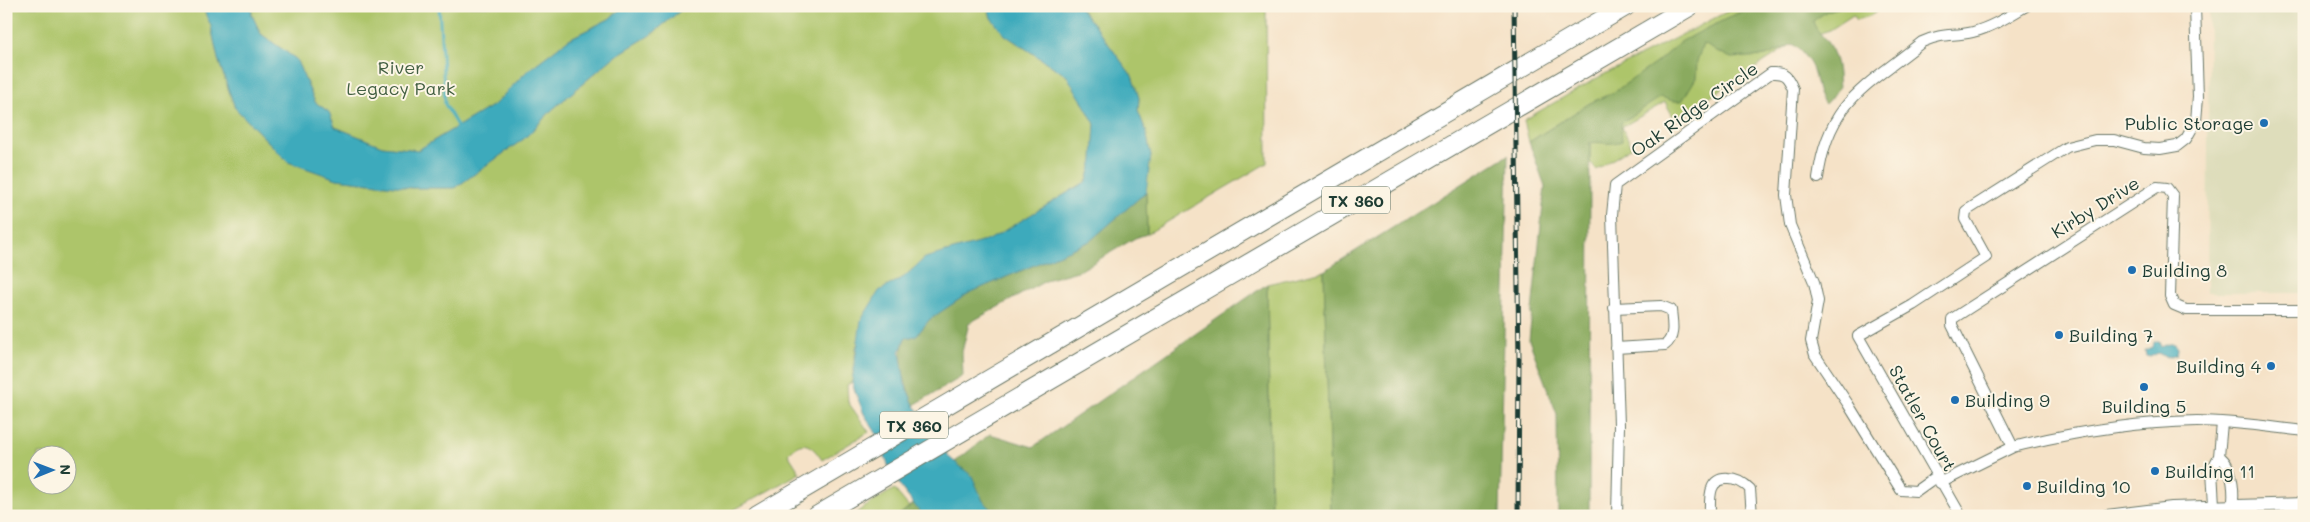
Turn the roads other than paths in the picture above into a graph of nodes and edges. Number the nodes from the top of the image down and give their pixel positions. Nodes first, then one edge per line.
1 (1626, 6) edge
2 (1690, 6) edge
3 (2026, 6) edge
4 (2195, 6) edge
5 (1818, 178) dead end
6 (1614, 308) junction
7 (2304, 310) edge
8 (1616, 348) junction
9 (2222, 423) junction
10 (2304, 431) edge
11 (2013, 447) junction
12 (2218, 456) junction
13 (1939, 480) junction
14 (2304, 504) edge
15 (2232, 510) edge
16 (2217, 511) edge
17 (757, 516) edge
18 (817, 516) edge
19 (1617, 516) edge
20 (1710, 516) edge
21 (1752, 516) edge
22 (1961, 516) edge
23 (2107, 516) edge

1 - 17 highway, TX 360
2 - 18 highway, TX 360
3 - 5 street
4 - 13 street, Statler Court
6 - 8 street, Oak Ridge Circle
6 - 8 street
6 - 13 street, Oak Ridge Circle
7 - 11 street, Kirby Drive
8 - 19 street, Oak Ridge Circle
9 - 10 street
9 - 11 street
9 - 12 street
11 - 13 street
12 - 15 street
12 - 16 street
13 - 22 street, Statler Court
14 - 15 street
15 - 16 street
16 - 23 street
20 - 21 street

